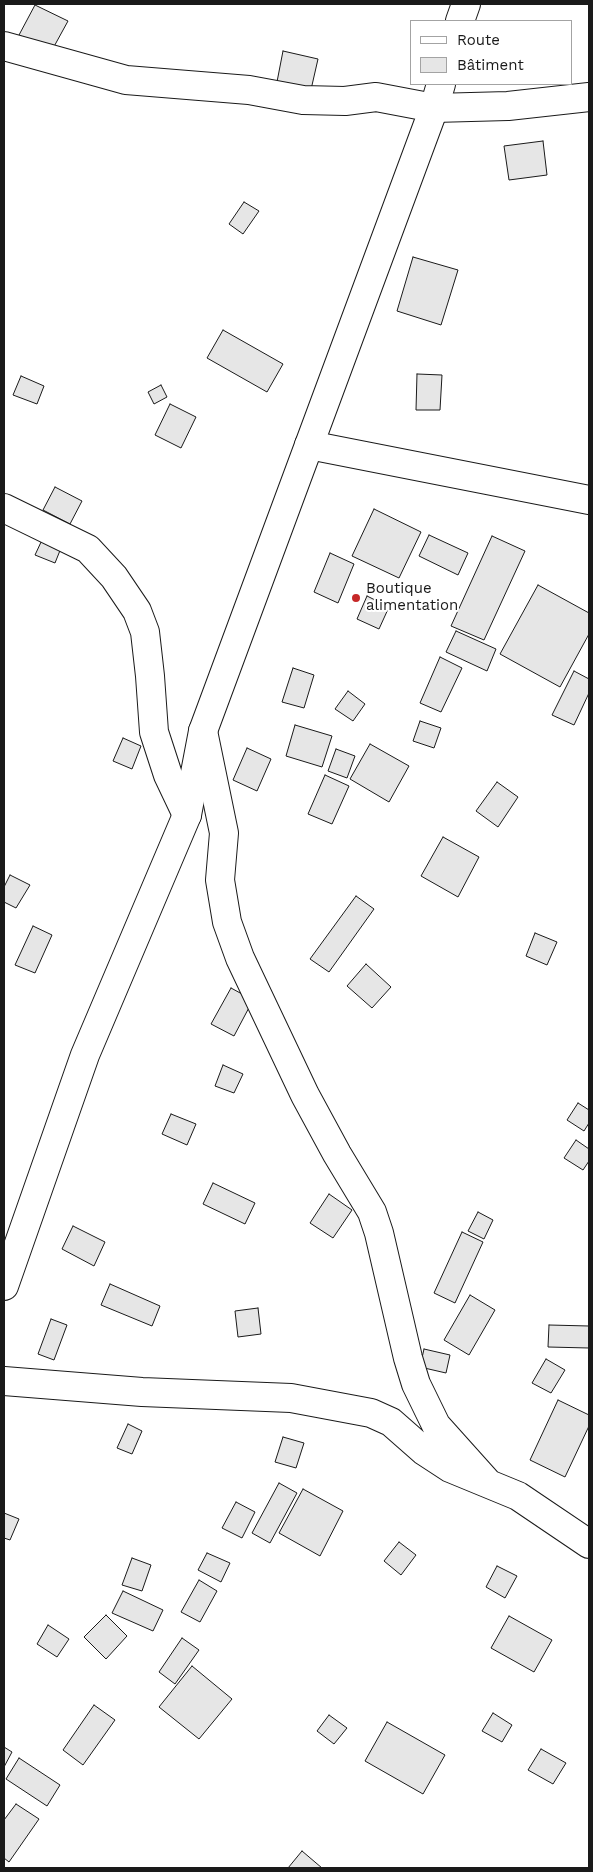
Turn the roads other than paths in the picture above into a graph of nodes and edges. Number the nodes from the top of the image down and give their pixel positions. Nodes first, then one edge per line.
1 (466, 4) edge
2 (460, 20) edge
3 (4, 46) edge
4 (438, 96) edge
5 (589, 98) edge
6 (311, 439) junction
7 (589, 500) edge
8 (4, 508) edge
9 (203, 731) junction
10 (187, 815) junction
11 (4, 1286) edge
12 (4, 1381) edge
13 (488, 1483) junction
14 (589, 1544) edge

1 - 2 street
3 - 4 street
4 - 5 street
4 - 6 street
6 - 7 street
6 - 9 street
8 - 10 street
9 - 10 street
9 - 13 street
10 - 11 street
12 - 13 street
13 - 14 street

